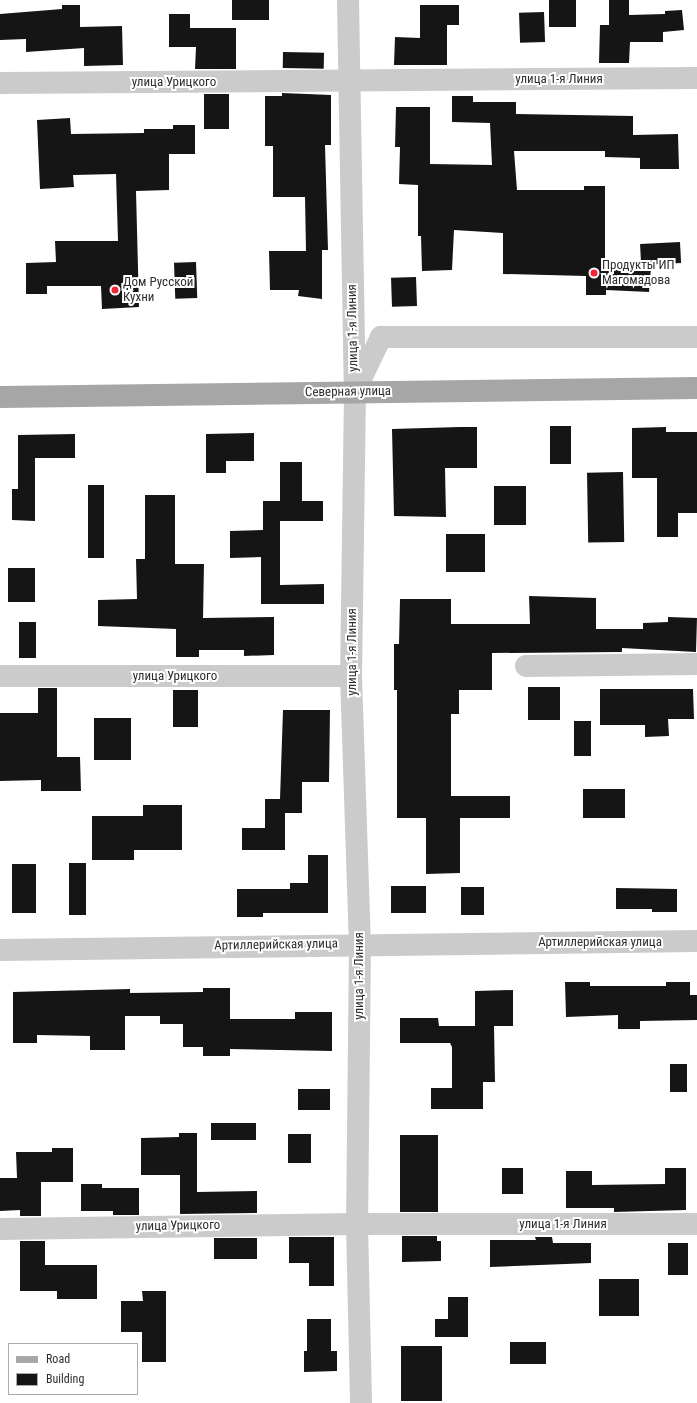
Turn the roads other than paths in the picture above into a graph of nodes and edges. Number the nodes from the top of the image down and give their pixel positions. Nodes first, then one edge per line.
1 (348, 0) edge
2 (697, 78) edge
3 (348, 80) junction
4 (0, 83) edge
5 (697, 337) edge
6 (697, 388) edge
7 (354, 392) junction
8 (0, 397) edge
9 (697, 664) edge
10 (526, 666) dead end
11 (0, 676) edge
12 (351, 676) junction
13 (697, 941) edge
14 (360, 943) junction
15 (0, 950) edge
16 (357, 1224) junction
17 (697, 1224) edge
18 (0, 1229) edge
19 (362, 1403) edge

1 - 3 street, улица 1-я Линия
2 - 3 street, улица 1-я Линия
3 - 4 street, улица Урицкого
3 - 7 street, улица 1-я Линия
5 - 7 street
6 - 7 main road, Северная улица
7 - 8 main road, Северная улица
7 - 12 street, улица 1-я Линия
9 - 10 street
11 - 12 street, улица Урицкого
12 - 14 street, улица 1-я Линия
13 - 14 street, Артиллерийская улица
14 - 15 street, Артиллерийская улица
14 - 16 street, улица 1-я Линия
16 - 17 street, улица 1-я Линия
16 - 18 street, улица Урицкого
16 - 19 street, улица 1-я Линия

